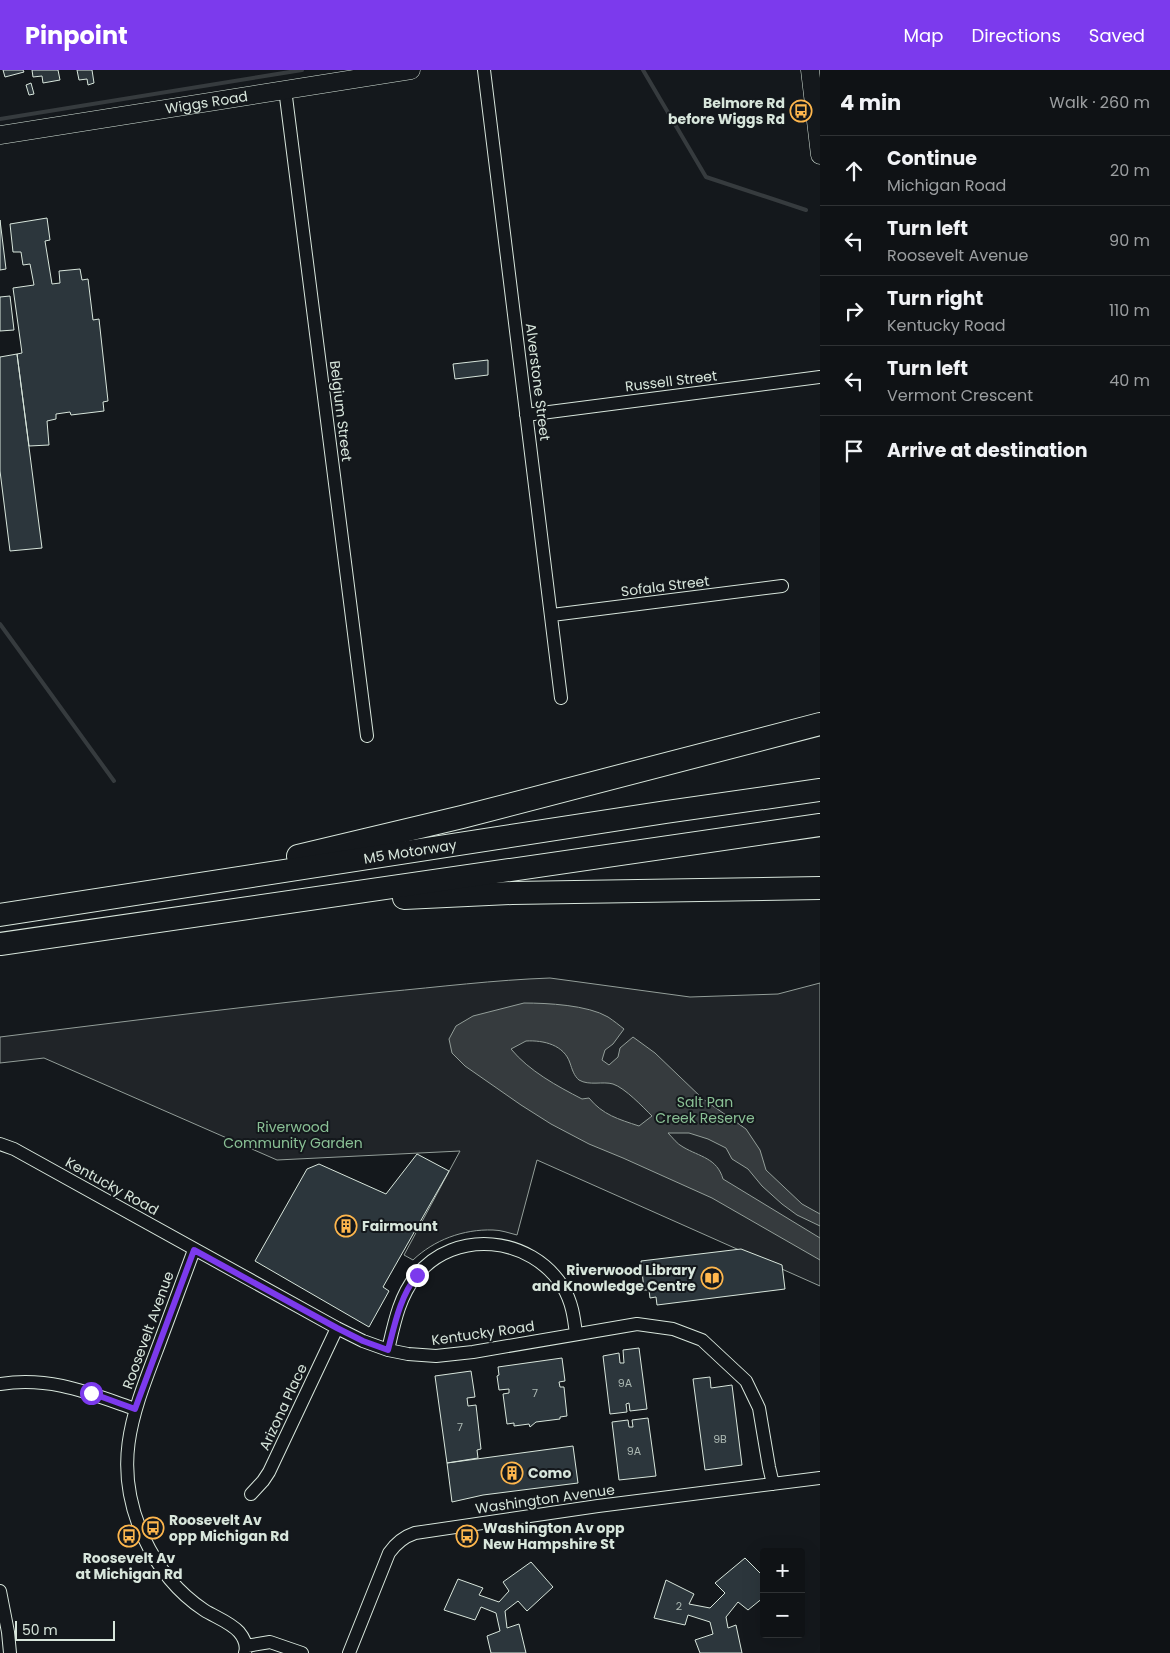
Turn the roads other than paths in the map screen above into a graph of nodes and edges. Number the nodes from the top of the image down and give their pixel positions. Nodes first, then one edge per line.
1 (411, 70) edge
2 (484, 70) edge
3 (810, 70) edge
4 (387, 72) edge
5 (285, 89) junction
6 (0, 135) edge
7 (820, 155) edge
8 (820, 377) edge
9 (526, 415) junction
10 (782, 586) dead end
11 (552, 615) junction
12 (561, 698) dead end
13 (820, 724) edge
14 (367, 736) dead end
15 (820, 790) edge
16 (820, 825) edge
17 (820, 888) edge
18 (730, 890) junction
19 (124, 896) junction
20 (820, 898) edge
21 (204, 914) junction
22 (0, 915) edge
23 (0, 944) edge
24 (0, 1144) edge
25 (194, 1250) junction
26 (337, 1328) junction
27 (576, 1334) junction
28 (388, 1350) junction
29 (0, 1384) edge
30 (135, 1409) junction
31 (820, 1478) edge
32 (773, 1484) junction
33 (251, 1494) dead end
34 (0, 1591) edge
35 (354, 1638) junction
36 (246, 1650) edge
37 (10, 1653) edge
38 (302, 1653) edge
39 (349, 1653) edge
40 (357, 1653) edge

1 - 4 main road, Wiggs Road
2 - 9 street, Alverstone Street
3 - 7 main road
4 - 5 main road, Wiggs Road
5 - 6 main road, Wiggs Road
5 - 14 street, Belgium Street
8 - 9 street, Russell Street
9 - 11 street, Alverstone Street
10 - 11 street, Sofala Street
11 - 12 street, Alverstone Street
13 - 19 highway
15 - 19 highway, M5 Motorway
16 - 21 highway
17 - 18 highway
18 - 20 highway
18 - 21 highway
19 - 22 highway, M5 Motorway
21 - 23 highway
24 - 25 street, Kentucky Road
25 - 26 street, Kentucky Road
25 - 30 street, Roosevelt Avenue
26 - 28 street, Kentucky Road
26 - 33 street, Arizona Place
27 - 28 street, Kentucky Road
27 - 28 street
27 - 32 street, Kentucky Road
29 - 30 street
30 - 36 street, Roosevelt Avenue
31 - 32 street, Washington Avenue
32 - 35 street, Washington Avenue
34 - 37 street
35 - 39 street, Washington Avenue
35 - 40 street
36 - 38 street

